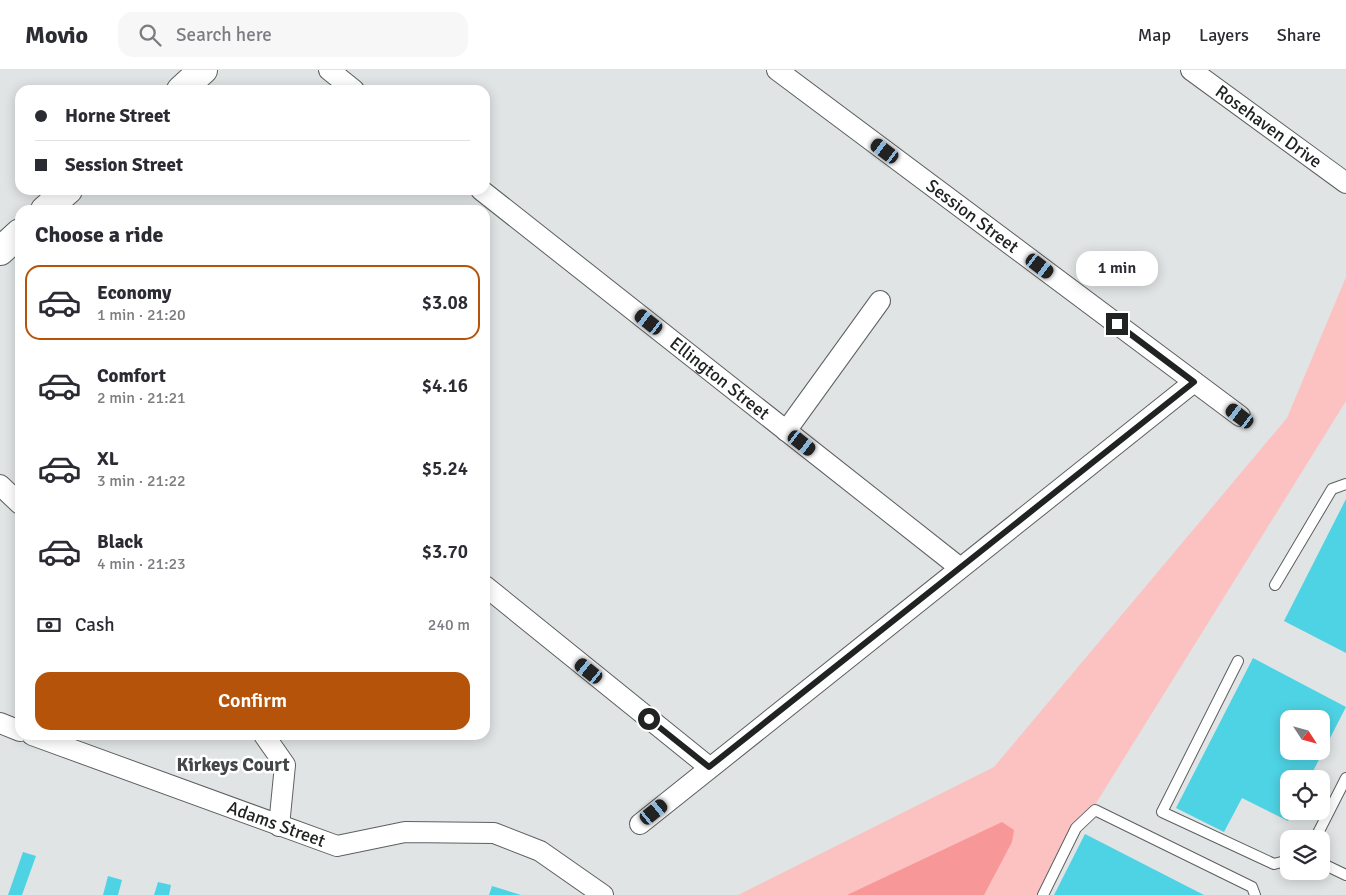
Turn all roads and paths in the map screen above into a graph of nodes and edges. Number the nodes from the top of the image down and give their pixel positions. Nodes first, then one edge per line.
1 (203, 70) edge
2 (329, 70) edge
3 (777, 70) edge
4 (1191, 70) edge
5 (186, 85) edge
6 (348, 85) edge
7 (1346, 183) edge
8 (62, 195) edge
9 (487, 195) edge
10 (52, 205) edge
11 (15, 238) edge
12 (0, 251) edge
13 (880, 301) dead end
14 (1194, 382) junction
15 (1240, 416) dead end
16 (786, 431) junction
17 (1346, 484) edge
18 (0, 485) edge
19 (15, 499) edge
20 (959, 567) junction
21 (1275, 585) dead end
22 (490, 590) edge
23 (1238, 661) dead end
24 (0, 723) edge
25 (15, 728) edge
26 (46, 740) edge
27 (268, 740) edge
28 (709, 767) junction
29 (1346, 778) edge
30 (640, 824) dead end
31 (279, 826) junction
32 (1320, 830) edge
33 (1280, 862) edge
34 (1330, 867) edge
35 (1346, 875) edge
36 (603, 895) edge
37 (1043, 895) edge
38 (1255, 895) edge

1 - 5 main road
2 - 6 street
3 - 14 street, Session Street
4 - 7 street, Rosehaven Drive
8 - 10 main road
9 - 16 street, Ellington Street
11 - 12 main road
13 - 16 street
14 - 15 street, Session Street
14 - 20 street
16 - 20 street, Ellington Street
17 - 21 lane
18 - 19 street
20 - 28 street
22 - 28 street
23 - 33 lane
24 - 25 street
26 - 31 street, Adams Street
27 - 31 street
28 - 30 street
29 - 32 lane
31 - 36 street, Adams Street
34 - 35 lane
37 - 38 lane

